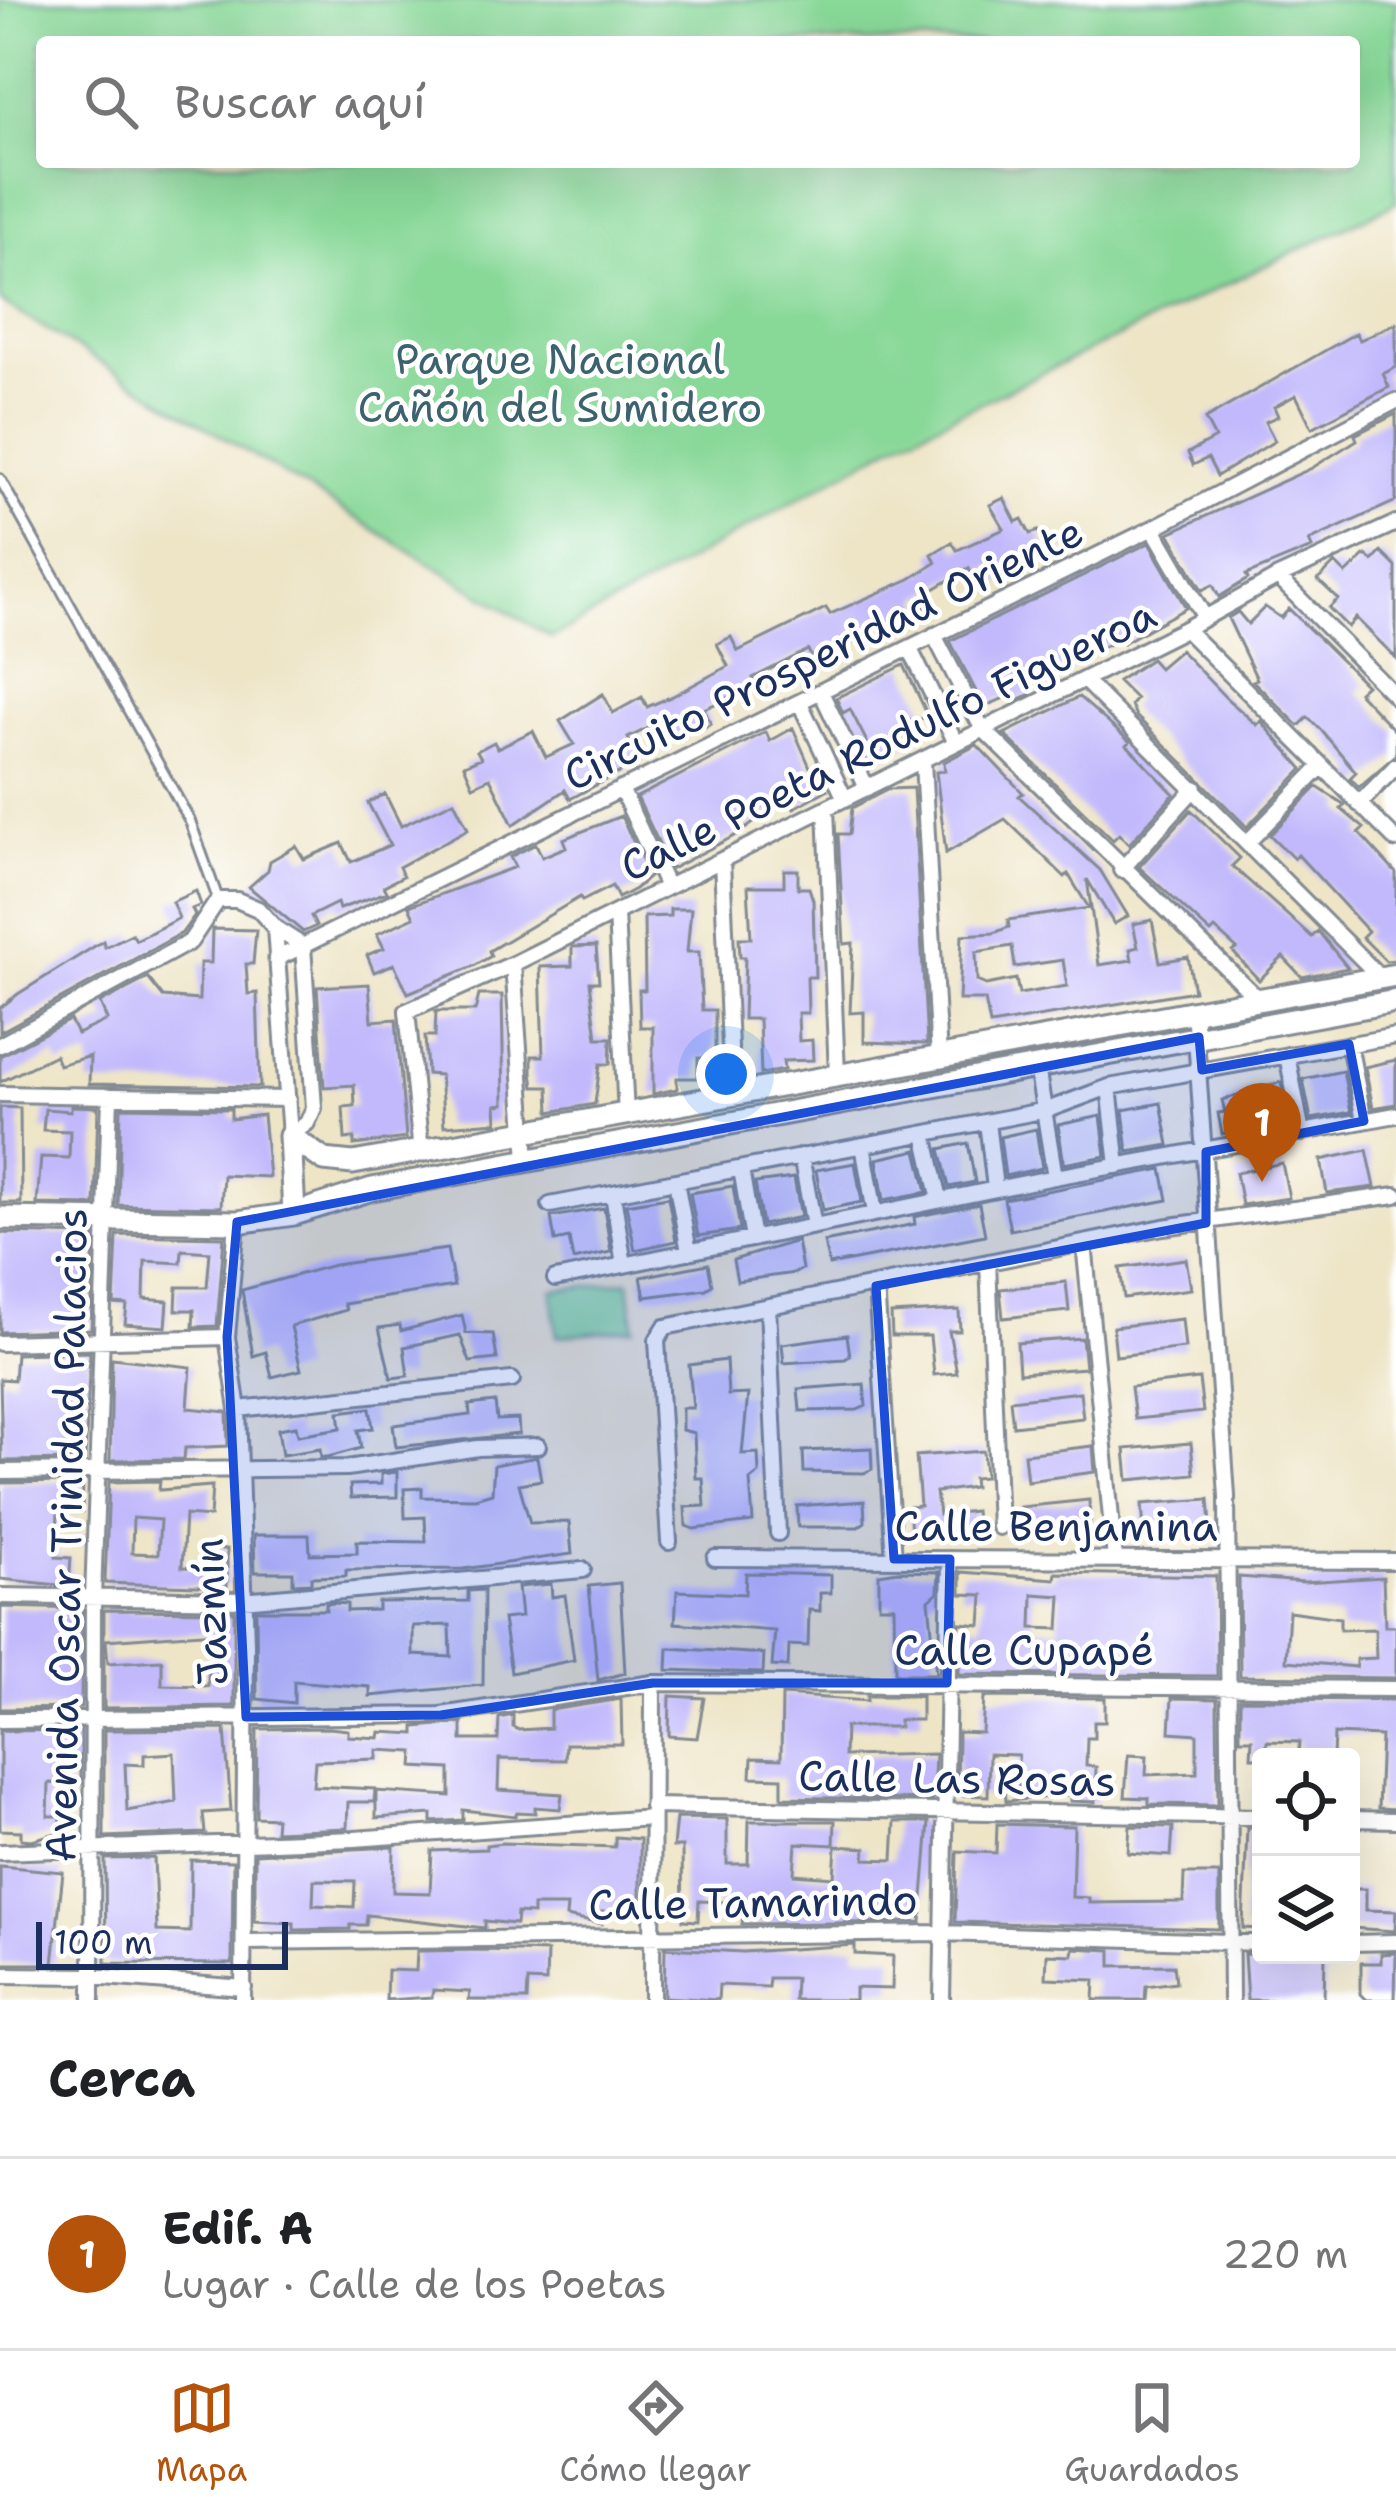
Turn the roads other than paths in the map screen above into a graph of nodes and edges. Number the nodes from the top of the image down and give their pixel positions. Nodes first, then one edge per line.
1 (1396, 401) edge
2 (0, 479) edge
3 (1153, 528) junction
4 (1393, 530) edge
5 (1278, 577) junction
6 (1205, 618) junction
7 (1185, 629) junction
8 (934, 635) junction
9 (910, 649) junction
10 (1084, 680) junction
11 (821, 692) junction
12 (1396, 697) edge
13 (800, 703) junction
14 (982, 728) junction
15 (956, 743) junction
16 (923, 761) junction
17 (1322, 766) junction
18 (1396, 766) edge
19 (866, 788) junction
20 (1195, 788) junction
21 (621, 789) junction
22 (845, 799) junction
23 (1359, 804) junction
24 (826, 808) junction
25 (1396, 841) edge
26 (1247, 843) junction
27 (722, 860) junction
28 (1121, 870) junction
29 (668, 887) junction
30 (218, 900) junction
31 (616, 913) junction
32 (274, 928) junction
33 (303, 946) junction
34 (276, 959) junction
35 (513, 964) junction
36 (1389, 976) edge
37 (1257, 998) junction
38 (1396, 1001) edge
39 (1194, 1008) junction
40 (1396, 1036) edge
41 (1198, 1037) junction
42 (1348, 1044) junction
43 (0, 1045) edge
44 (1287, 1055) junction
45 (939, 1059) junction
46 (1037, 1067) junction
47 (1202, 1070) junction
48 (837, 1075) junction
49 (1109, 1087) junction
50 (0, 1094) edge
51 (732, 1095) junction
52 (110, 1097) junction
53 (288, 1099) junction
54 (1047, 1110) junction
55 (1396, 1115) edge
56 (626, 1116) junction
57 (1364, 1121) junction
58 (987, 1122) junction
59 (525, 1132) junction
60 (1302, 1133) junction
61 (925, 1134) junction
62 (290, 1136) junction
63 (863, 1145) junction
64 (421, 1152) junction
65 (1206, 1152) junction
66 (801, 1156) junction
67 (527, 1160) junction
68 (1118, 1166) junction
69 (741, 1169) junction
70 (1055, 1177) junction
71 (676, 1181) junction
72 (995, 1189) junction
73 (613, 1194) junction
74 (1396, 1195) edge
75 (940, 1200) junction
76 (550, 1205) dead end
77 (294, 1214) junction
78 (875, 1214) junction
79 (0, 1218) edge
80 (106, 1220) junction
81 (237, 1222) junction
82 (1206, 1222) junction
83 (814, 1226) junction
84 (753, 1239) junction
85 (1084, 1243) junction
86 (688, 1252) junction
87 (988, 1262) junction
88 (624, 1265) junction
89 (555, 1279) dead end
90 (876, 1286) junction
91 (768, 1306) junction
92 (227, 1336) junction
93 (101, 1342) junction
94 (0, 1343) edge
95 (512, 1380) dead end
96 (238, 1409) junction
97 (538, 1446) dead end
98 (240, 1470) junction
99 (0, 1472) edge
100 (98, 1474) junction
101 (999, 1527) dead end
102 (778, 1533) dead end
103 (669, 1542) dead end
104 (715, 1558) dead end
105 (950, 1558) junction
106 (1115, 1558) junction
107 (894, 1559) junction
108 (1229, 1559) junction
109 (1396, 1561) edge
110 (583, 1570) dead end
111 (0, 1596) edge
112 (93, 1599) junction
113 (242, 1600) junction
114 (653, 1683) junction
115 (947, 1683) junction
116 (1229, 1684) junction
117 (1396, 1688) edge
118 (246, 1717) junction
119 (0, 1720) edge
120 (93, 1720) junction
121 (945, 1810) junction
122 (652, 1812) junction
123 (1232, 1816) junction
124 (1252, 1817) edge
125 (1360, 1819) edge
126 (1396, 1820) edge
127 (242, 1843) junction
128 (0, 1852) edge
129 (92, 1852) junction
130 (941, 1933) junction
131 (652, 1936) junction
132 (246, 1942) junction
133 (1229, 1942) junction
134 (1252, 1942) edge
135 (1396, 1942) edge
136 (1360, 1943) edge
137 (0, 1975) edge
138 (92, 1976) junction
139 (244, 1994) edge
140 (92, 2000) edge
141 (652, 2000) edge
142 (942, 2000) edge
143 (1231, 2000) edge

1 - 3 street, Circuito Prosperidad Oriente
2 - 30 lane
3 - 6 street
3 - 8 street, Circuito Prosperidad Oriente
4 - 5 street, Calle Poeta Rodulfo Figueroa
5 - 6 street, Calle Poeta Rodulfo Figueroa
5 - 12 street
6 - 7 street, Calle Poeta Rodulfo Figueroa
7 - 10 street, Calle Poeta Rodulfo Figueroa
7 - 17 street
8 - 9 street, Circuito Prosperidad Oriente
8 - 14 street
9 - 11 street, Circuito Prosperidad Oriente
9 - 15 street
10 - 14 street, Calle Poeta Rodulfo Figueroa
10 - 20 street
11 - 13 street, Circuito Prosperidad Oriente
11 - 19 street
13 - 21 street, Circuito Prosperidad Oriente
13 - 22 street
14 - 15 street, Calle Poeta Rodulfo Figueroa
14 - 28 street
15 - 16 street, Calle Poeta Rodulfo Figueroa
16 - 19 street, Calle Poeta Rodulfo Figueroa
16 - 45 street
17 - 23 street
17 - 26 street
18 - 23 street
19 - 22 street, Calle Poeta Rodulfo Figueroa
20 - 26 street
20 - 28 street
21 - 29 street
21 - 33 street, Circuito Prosperidad Oriente
22 - 24 street, Calle Poeta Rodulfo Figueroa
23 - 25 street
24 - 27 street, Calle Poeta Rodulfo Figueroa
24 - 48 street
26 - 36 street
27 - 29 street, Calle Poeta Rodulfo Figueroa
27 - 51 street
28 - 37 street
29 - 31 street, Calle Poeta Rodulfo Figueroa
30 - 32 street
30 - 43 street
31 - 35 street, Calle Poeta Rodulfo Figueroa
31 - 56 street
32 - 33 street
32 - 34 street
33 - 34 street, Circuito Prosperidad Oriente
33 - 62 street
34 - 53 street
35 - 59 street
35 - 64 street, Calle Poeta Rodulfo Figueroa
36 - 37 street
37 - 39 street
38 - 41 street
39 - 41 street
39 - 45 street
40 - 42 street
41 - 46 street
41 - 47 street
42 - 44 street
42 - 57 street
44 - 47 street
44 - 60 street
45 - 48 street
46 - 54 street
46 - 67 street
47 - 49 street
47 - 65 street
48 - 51 street
49 - 54 street
49 - 68 street
50 - 52 street
51 - 56 street
52 - 53 street
52 - 80 street, Avenida Oscar Trinidad Palacios
53 - 62 street
54 - 58 street
54 - 70 street
55 - 57 street
56 - 59 street
57 - 60 street
58 - 61 street
58 - 72 street
59 - 64 street
59 - 67 street
60 - 65 street
61 - 63 street
61 - 75 street
62 - 64 street
62 - 77 street
63 - 66 street
63 - 78 street
65 - 68 street
65 - 82 street
66 - 69 street
66 - 83 street
67 - 77 street
68 - 70 street
69 - 71 street
69 - 84 street
70 - 72 street
71 - 73 street
71 - 86 street
72 - 75 street
73 - 76 street
73 - 88 street
74 - 82 street
75 - 78 street
77 - 81 street
78 - 83 street
79 - 80 street
80 - 81 street
80 - 93 street, Avenida Oscar Trinidad Palacios
81 - 92 street, Jazmín
82 - 85 street
82 - 108 street
83 - 84 street
84 - 86 street
85 - 87 street
85 - 106 street
86 - 88 street
87 - 90 street
87 - 101 street
88 - 89 street
90 - 91 street
90 - 107 street
91 - 102 street
91 - 103 street
92 - 93 street
92 - 96 street, Jazmín
93 - 94 street
93 - 100 street, Avenida Oscar Trinidad Palacios
95 - 96 street
96 - 98 street, Jazmín
97 - 98 street
98 - 100 street
98 - 113 street, Jazmín
99 - 100 street
100 - 112 street, Avenida Oscar Trinidad Palacios
104 - 107 street, Calle Benjamina
105 - 106 street, Calle Benjamina
105 - 107 street, Calle Benjamina
105 - 115 street
106 - 108 street, Calle Benjamina
108 - 109 street, Calle Benjamina
108 - 116 street
110 - 113 street
111 - 112 street
112 - 113 street
112 - 120 street, Avenida Oscar Trinidad Palacios
113 - 118 street, Jazmín
114 - 115 street, Calle Cupapé
114 - 118 street, Calle Cupapé
114 - 122 street
115 - 116 street, Calle Cupapé
115 - 121 street
116 - 117 street, Calle Cupapé
116 - 123 street
118 - 120 street, Calle Cupapé
118 - 127 street, Jazmín
119 - 120 street, Calle Cupapé
120 - 129 street, Avenida Oscar Trinidad Palacios
121 - 122 street, Calle Las Rosas
121 - 123 street, Calle Las Rosas
121 - 130 street
122 - 127 street, Calle Las Rosas
122 - 131 street
123 - 124 street, Calle Las Rosas
123 - 133 street
125 - 126 street
127 - 129 street, Calle Las Rosas
127 - 132 street, Jazmín
128 - 129 street, Calle Las Rosas
129 - 138 street, Avenida Oscar Trinidad Palacios
130 - 131 street, Calle Tamarindo
130 - 133 street, Calle Tamarindo
130 - 142 street
131 - 132 street, Calle Tamarindo
131 - 141 street
132 - 139 street, Jazmín
133 - 134 street, Calle Tamarindo
133 - 143 street
135 - 136 street
137 - 138 street
138 - 139 street
138 - 140 street, Avenida Oscar Trinidad Palacios

